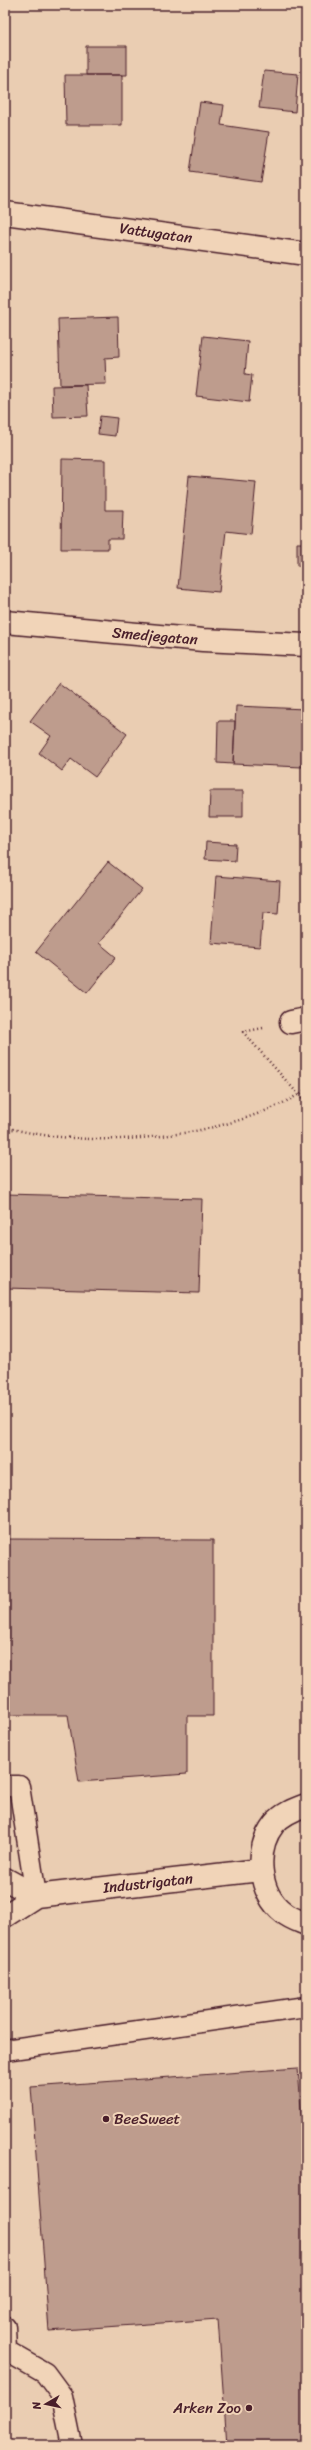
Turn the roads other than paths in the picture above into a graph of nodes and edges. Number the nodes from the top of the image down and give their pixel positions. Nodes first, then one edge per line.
1 (5, 213) edge
2 (306, 254) edge
3 (5, 622) edge
4 (306, 645) edge
5 (5, 1786) edge
6 (306, 1805) edge
7 (260, 1870) junction
8 (5, 1879) edge
9 (36, 1896) junction
10 (5, 1916) edge
11 (306, 1924) edge
12 (306, 2007) edge
13 (5, 2050) edge
14 (5, 2327) edge
15 (6, 2350) edge
16 (72, 2445) edge

1 - 2 street, Vattugatan
3 - 4 street, Smedjegatan
5 - 9 lane
6 - 7 street
7 - 9 street, Industrigatan
7 - 11 street
8 - 9 street
9 - 10 street, Industrigatan
12 - 13 lane
14 - 15 lane
15 - 16 lane

